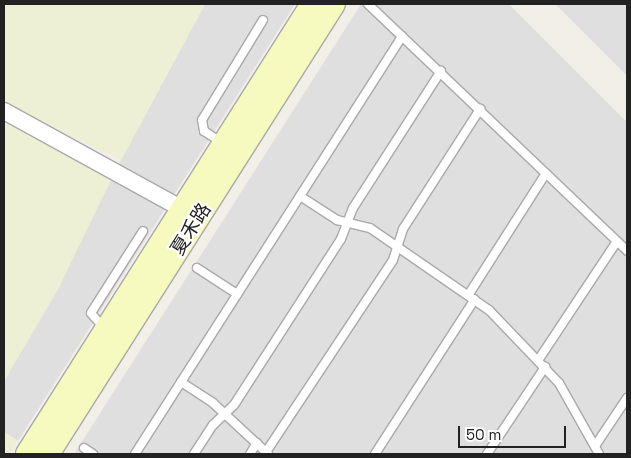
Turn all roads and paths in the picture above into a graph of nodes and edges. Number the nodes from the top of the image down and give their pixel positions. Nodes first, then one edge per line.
1 (312, 4) edge
2 (334, 4) edge
3 (368, 4) edge
4 (263, 20) dead end
5 (402, 36) junction
6 (441, 71) junction
7 (480, 109) junction
8 (4, 111) edge
9 (224, 144) junction
10 (546, 173) junction
11 (300, 196) junction
12 (182, 209) junction
13 (347, 222) junction
14 (143, 231) dead end
15 (617, 241) junction
16 (398, 246) junction
17 (627, 250) edge
18 (197, 268) dead end
19 (237, 294) junction
20 (472, 296) junction
21 (106, 330) junction
22 (539, 359) junction
23 (545, 367) junction
24 (181, 382) junction
25 (627, 398) edge
26 (225, 414) junction
27 (257, 443) junction
28 (595, 446) junction
29 (84, 448) dead end
30 (267, 453) edge
31 (27, 454) edge
32 (48, 454) edge
33 (93, 454) edge
34 (135, 454) edge
35 (194, 454) edge
36 (250, 454) edge
37 (375, 454) edge
38 (487, 454) edge
39 (599, 454) edge

1 - 9 street, 夏禾路
2 - 32 street, 夏禾路
3 - 5 lane
4 - 9 lane
5 - 6 lane
5 - 11 lane
6 - 7 lane
6 - 13 lane
7 - 10 lane
7 - 16 lane
8 - 12 street
9 - 12 street, 夏禾路
10 - 15 lane
10 - 20 lane
11 - 13 lane
11 - 19 lane
12 - 21 street, 夏禾路
13 - 16 lane
13 - 26 lane
14 - 21 lane
15 - 17 lane
15 - 22 lane
16 - 20 lane
16 - 30 lane
18 - 19 lane
19 - 24 lane
20 - 22 lane
20 - 37 lane
21 - 31 street, 夏禾路
22 - 23 lane
23 - 28 lane
23 - 38 lane
24 - 26 lane
24 - 34 lane
25 - 28 lane
26 - 27 lane
26 - 35 lane
27 - 30 lane
27 - 36 lane
28 - 39 lane
29 - 33 lane

